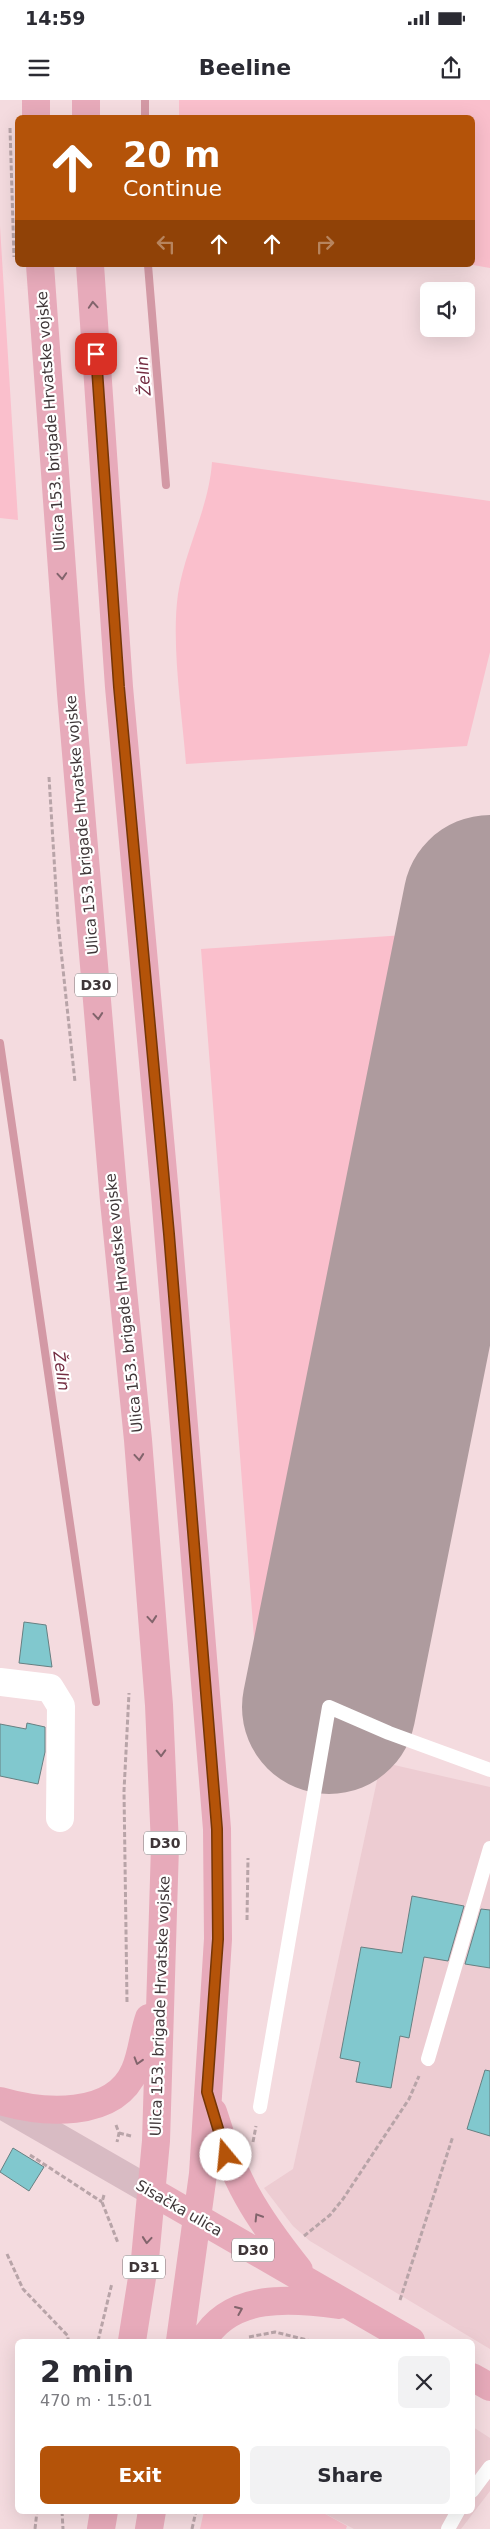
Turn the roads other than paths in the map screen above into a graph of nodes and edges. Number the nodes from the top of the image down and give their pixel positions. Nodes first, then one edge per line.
1 (36, 100) edge
2 (86, 100) edge
3 (25, 115) edge
4 (86, 115) edge
5 (27, 267) edge
6 (90, 267) edge
7 (0, 1682) edge
8 (490, 1770) edge
9 (60, 1818) dead end
10 (490, 1848) edge
11 (162, 1982) junction
12 (428, 2059) road end
13 (207, 2092) junction
14 (0, 2103) edge
15 (260, 2107) dead end
16 (151, 2191) junction
17 (196, 2217) junction
18 (310, 2283) junction
19 (350, 2306) junction
20 (132, 2339) edge
21 (180, 2339) edge
22 (205, 2339) edge
23 (408, 2339) edge
24 (475, 2379) edge
25 (490, 2387) edge
26 (490, 2467) edge
27 (475, 2487) edge
28 (104, 2514) edge
29 (152, 2514) edge
30 (456, 2514) edge
31 (101, 2529) edge
32 (149, 2529) edge
33 (448, 2529) edge

1 - 3 main road
2 - 4 main road
5 -> 11 main road, Ulica 153. brigade Hrvatske vojske / D30
13 -> 6 main road
7 - 9 street
8 - 15 lane
10 - 12 lane
11 -> 14 main road
11 - 16 main road, Ulica 153. brigade Hrvatske vojske / D30
13 - 17 main road
18 -> 13 main road
14 - 16 main road, Sisačka ulica
16 - 17 main road, Sisačka ulica / D30
16 -> 20 main road, Ulica 153. brigade Hrvatske vojske / D31
17 - 18 main road, Sisačka ulica / D30
17 - 21 main road
18 - 19 main road, Sisačka ulica / D30
22 -> 19 main road
19 - 23 main road, Sisačka ulica / D30
24 - 25 main road
26 - 27 lane
28 - 31 main road
29 - 32 main road
30 - 33 lane

